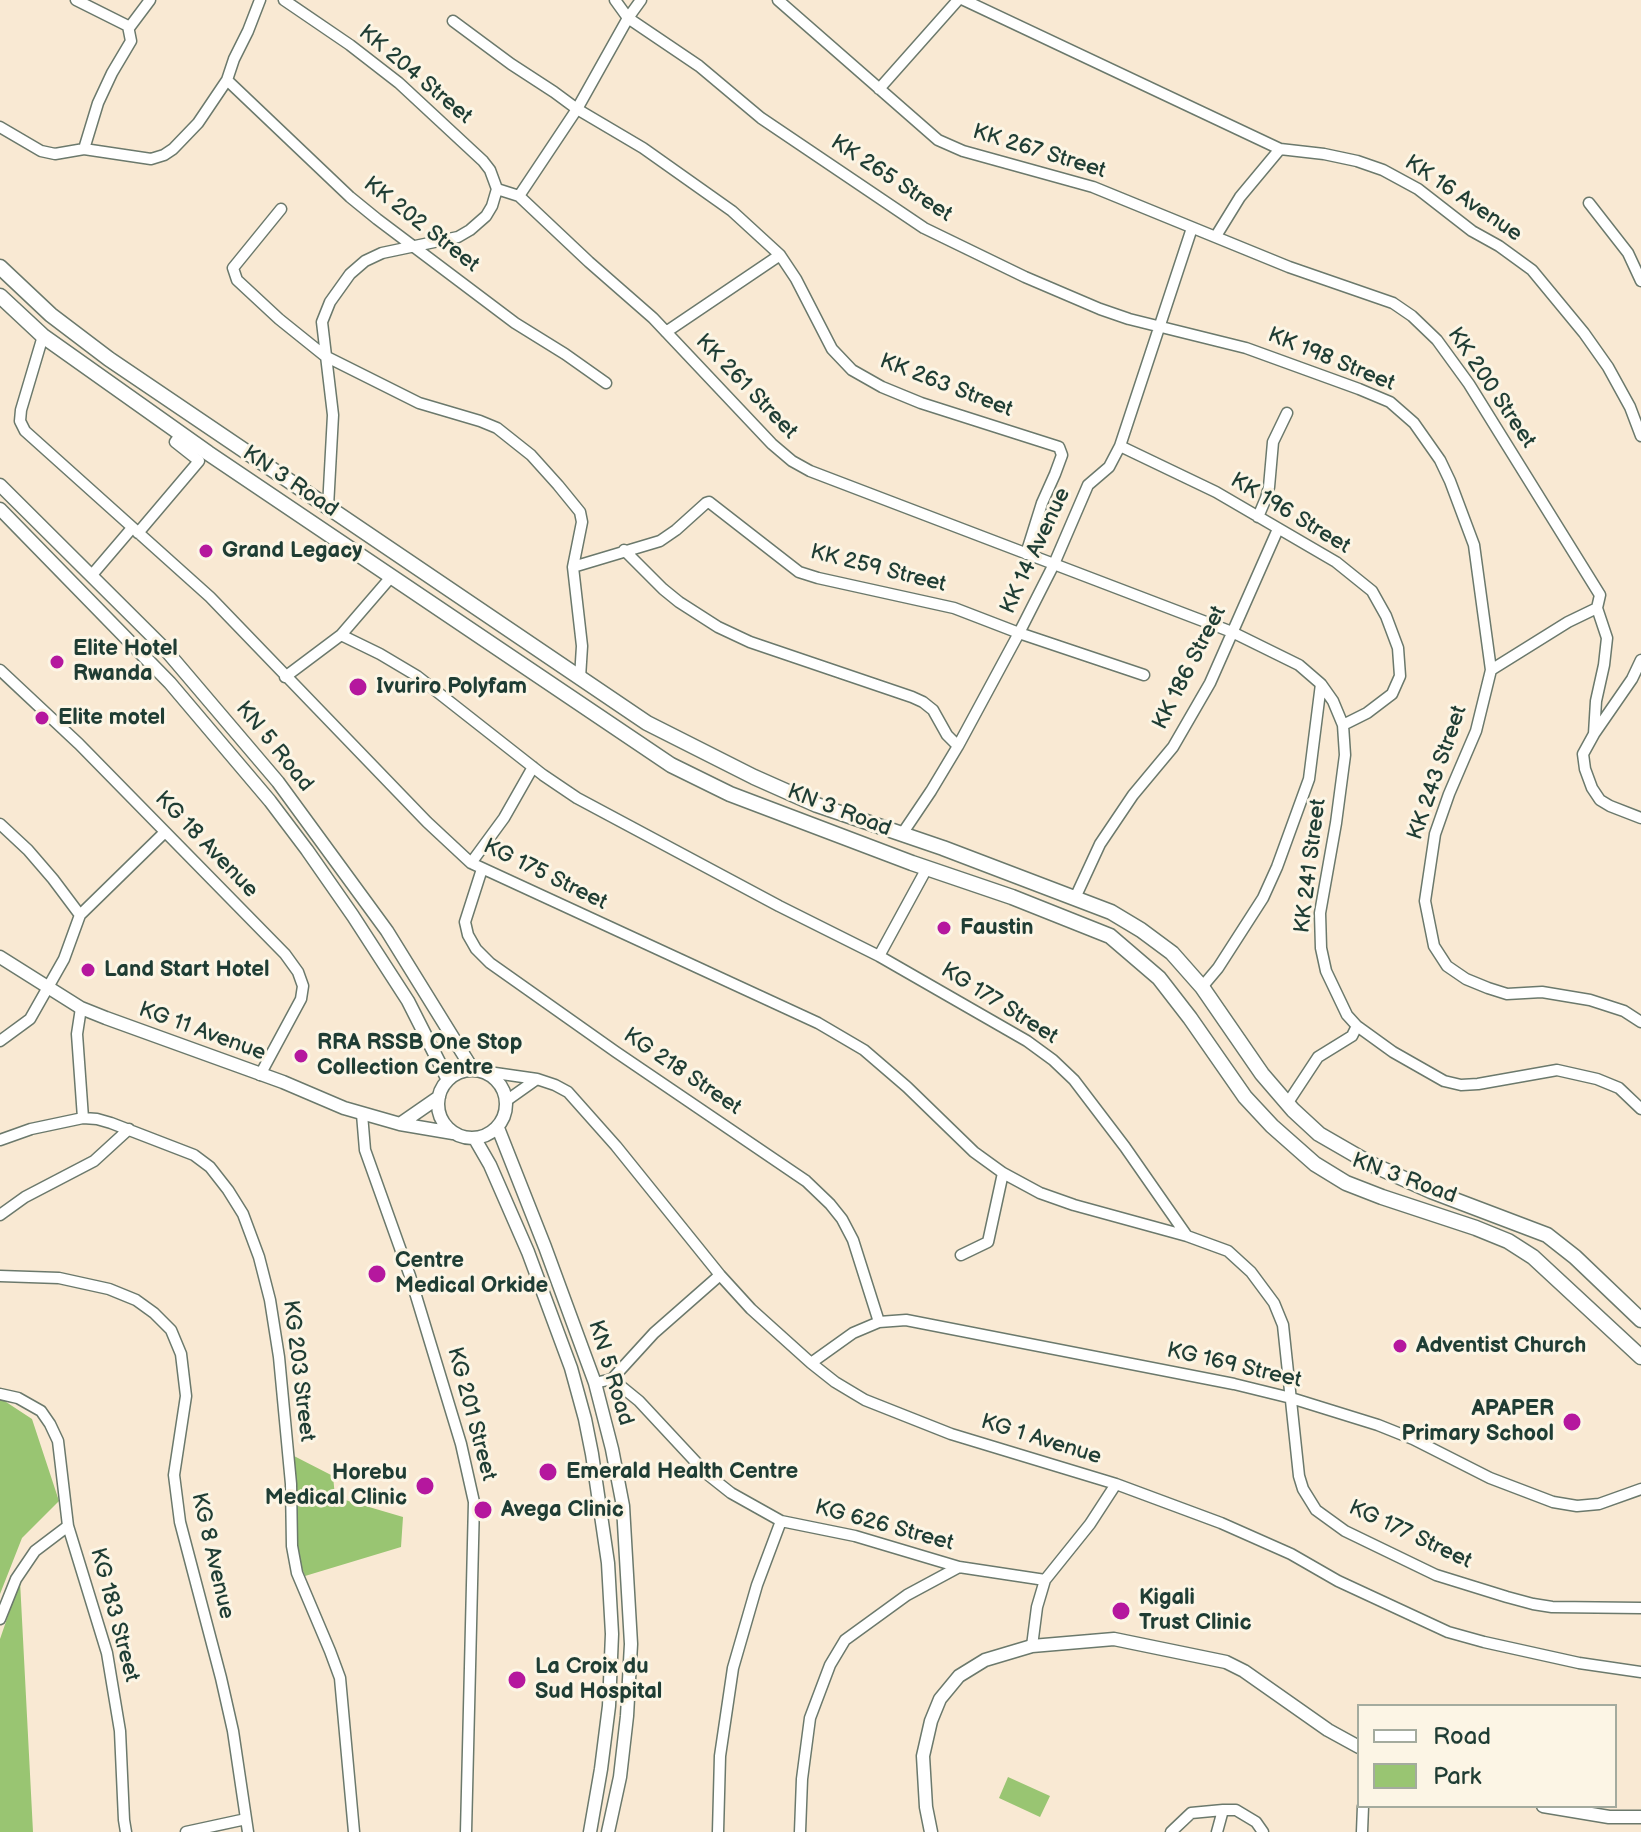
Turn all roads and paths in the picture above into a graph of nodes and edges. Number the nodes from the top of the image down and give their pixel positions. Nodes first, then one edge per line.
1 (64, 0) edge
2 (75, 0) edge
3 (150, 0) edge
4 (260, 0) edge
5 (284, 0) edge
6 (615, 0) edge
7 (641, 0) edge
8 (778, 0) edge
9 (958, 0) edge
10 (964, 0) edge
11 (628, 18) junction
12 (453, 21) dead end
13 (129, 28) junction
14 (227, 80) junction
15 (879, 89) junction
16 (577, 109) junction
17 (0, 127) edge
18 (84, 149) junction
19 (1280, 149) junction
20 (496, 193) junction
21 (519, 196) junction
22 (1589, 203) dead end
23 (281, 209) dead end
24 (1192, 228) junction
25 (1216, 236) junction
26 (414, 247) junction
27 (780, 255) junction
28 (0, 267) edge
29 (1641, 281) edge
30 (0, 296) edge
31 (56, 318) junction
32 (1159, 326) junction
33 (666, 332) junction
34 (43, 336) junction
35 (325, 356) junction
36 (606, 383) dead end
37 (1287, 413) dead end
38 (181, 434) junction
39 (1641, 436) edge
40 (1120, 446) junction
41 (0, 485) edge
42 (328, 507) junction
43 (0, 509) edge
44 (1258, 517) junction
45 (1278, 529) junction
46 (135, 530) junction
47 (624, 550) junction
48 (1026, 554) junction
49 (1054, 564) junction
50 (573, 567) junction
51 (91, 576) junction
52 (391, 577) junction
53 (1597, 608) junction
54 (1232, 632) junction
55 (1019, 633) junction
56 (341, 635) junction
57 (1641, 660) edge
58 (0, 670) edge
59 (1491, 670) junction
60 (1144, 675) dead end
61 (285, 677) junction
62 (580, 678) junction
63 (1321, 684) junction
64 (1343, 725) junction
65 (1594, 734) junction
66 (678, 740) junction
67 (958, 746) junction
68 (671, 765) junction
69 (533, 767) junction
70 (1641, 818) edge
71 (0, 824) edge
72 (165, 832) junction
73 (902, 834) junction
74 (471, 863) junction
75 (927, 868) junction
76 (482, 869) junction
77 (1075, 898) junction
78 (80, 915) junction
79 (879, 956) junction
80 (0, 957) edge
81 (47, 987) junction
82 (1202, 987) junction
83 (81, 1008) junction
84 (1641, 1022) edge
85 (1357, 1026) junction
86 (0, 1041) edge
87 (477, 1071) junction
88 (260, 1075) junction
89 (537, 1079) junction
90 (448, 1080) junction
91 (439, 1097) junction
92 (506, 1101) junction
93 (1287, 1104) junction
94 (1641, 1109) edge
95 (362, 1114) junction
96 (83, 1118) junction
97 (400, 1124) junction
98 (498, 1128) junction
99 (129, 1129) junction
100 (453, 1133) junction
101 (475, 1139) junction
102 (0, 1140) edge
103 (1003, 1173) junction
104 (0, 1215) edge
105 (1187, 1236) junction
106 (961, 1255) dead end
107 (720, 1275) junction
108 (0, 1276) edge
109 (1641, 1320) edge
110 (879, 1322) junction
111 (1641, 1357) edge
112 (811, 1363) junction
113 (612, 1379) junction
114 (595, 1383) junction
115 (0, 1394) edge
116 (1291, 1398) junction
117 (1116, 1484) junction
118 (1641, 1489) edge
119 (781, 1521) junction
120 (68, 1526) junction
121 (959, 1567) junction
122 (1045, 1580) junction
123 (1641, 1608) edge
124 (0, 1619) edge
125 (1032, 1646) junction
126 (1641, 1672) edge
127 (1357, 1746) edge
128 (1363, 1808) edge
129 (1555, 1808) edge
130 (1223, 1810) junction
131 (1641, 1817) edge
132 (246, 1819) junction
133 (126, 1832) edge
134 (186, 1832) edge
135 (248, 1832) edge
136 (354, 1832) edge
137 (466, 1832) edge
138 (590, 1832) edge
139 (608, 1832) edge
140 (718, 1832) edge
141 (800, 1832) edge
142 (931, 1832) edge
143 (1171, 1832) edge
144 (1217, 1832) edge
145 (1263, 1832) edge
146 (1362, 1832) edge

1 - 2 street
2 - 13 street
3 - 13 street
4 - 14 street
5 - 20 street, KK 204 Street
6 - 11 street
7 - 11 street
8 - 15 street, KK 267 Street
9 - 15 street
10 - 19 street, KK 16 Avenue
11 - 16 street
11 - 32 street, KK 265 Street
12 - 16 street, KK 263 Street
13 - 18 street
14 - 18 street
14 - 26 street, KK 202 Street
15 - 24 street, KK 267 Street
16 - 21 street
16 - 27 street, KK 263 Street
17 - 18 street
19 - 25 street
19 - 39 street, KK 16 Avenue
20 - 21 street, KK 261 Street
20 - 26 street
21 - 33 street, KK 261 Street
22 - 29 street
23 - 35 street
24 - 25 street, KK 200 Street
24 - 32 street, KK 14 Avenue
25 - 53 street, KK 200 Street
26 - 35 street
26 - 36 street, KK 202 Street
27 - 33 street
27 - 48 street, KK 263 Street
28 - 31 highway, KN 3 Road
30 - 34 highway, KN 3 Road
31 - 34 highway
31 - 42 highway, KN 3 Road
32 - 40 street, KK 14 Avenue
32 - 59 street, KK 198 Street
33 - 48 street, KK 261 Street
34 - 38 highway, KN 3 Road
34 - 46 street, KG 175 Street
35 - 42 street
35 - 50 street
37 - 44 street
38 - 46 street
38 - 52 highway, KN 3 Road
40 - 44 street, KK 196 Street
40 - 49 street, KK 14 Avenue
41 - 51 main road, KN 5 Road
42 - 62 highway, KN 3 Road
43 - 90 main road, KN 5 Road
44 - 45 street, KK 196 Street
45 - 54 street, KK 186 Street
45 - 64 street, KK 196 Street
46 - 51 street
46 - 61 street, KG 175 Street
47 - 50 street, KK 259 Street
47 - 55 street, KK 259 Street
47 - 67 street
48 - 49 street, KK 261 Street
49 - 54 street, KK 261 Street
49 - 55 street, KK 14 Avenue
50 - 62 street
51 - 87 main road, KN 5 Road
52 - 56 street
52 - 68 highway, KN 3 Road
53 - 59 street
53 - 65 street, KK 200 Street
54 - 63 street, KK 261 Street
54 - 77 street, KK 186 Street
55 - 60 street
55 - 67 street, KK 14 Avenue
56 - 61 street
56 - 69 street, KG 177 Street
57 - 65 street
58 - 72 street, KG 18 Avenue
59 - 84 street, KK 243 Street
61 - 74 street, KG 175 Street
62 - 66 highway, KN 3 Road
63 - 64 street
63 - 82 street
64 - 85 street, KK 241 Street
65 - 70 street
66 - 68 highway
66 - 73 highway, KN 3 Road
67 - 73 street, KK 14 Avenue
68 - 75 highway, KN 3 Road
69 - 74 street
69 - 79 street, KG 177 Street
71 - 78 street
72 - 78 street
72 - 88 street, KG 18 Avenue
73 - 77 highway, KN 3 Road
74 - 76 street, KG 175 Street
75 - 79 street
75 - 111 highway, KN 3 Road
76 - 103 street, KG 175 Street
76 - 110 street, KG 218 Street
77 - 82 highway, KN 3 Road
78 - 81 street
79 - 105 street, KG 177 Street
80 - 81 main road, KG 11 Avenue
81 - 83 main road, KG 11 Avenue
81 - 86 street
82 - 93 highway, KN 3 Road
83 - 88 main road, KG 11 Avenue
83 - 96 street
85 - 93 street
85 - 94 street, KK 241 Street
87 - 89 street, KG 1 Avenue
87 - 90 main road
87 - 92 main road
88 - 95 main road, KG 11 Avenue
89 - 92 street
89 - 107 street, KG 1 Avenue
90 - 91 main road
91 - 97 main road
91 - 100 main road
92 - 98 main road
93 - 109 highway, KN 3 Road
95 - 97 main road, KG 11 Avenue
95 - 137 street, KG 201 Street
96 - 99 street, KG 203 Street
96 - 102 street
97 - 100 main road, KG 11 Avenue
98 - 101 main road
98 - 114 main road, KN 5 Road
99 - 104 street
99 - 136 street, KG 203 Street
100 - 101 main road
101 - 138 main road, KN 5 Road
103 - 105 street, KG 175 Street
103 - 106 street
105 - 116 street, KG 177 Street
107 - 112 street, KG 1 Avenue
107 - 113 street
108 - 132 street, KG 8 Avenue
110 - 112 street, KG 169 Street
110 - 116 street, KG 169 Street
112 - 117 street, KG 1 Avenue
113 - 114 street
113 - 119 street, KG 626 Street
114 - 139 main road, KN 5 Road
115 - 120 street
116 - 118 street, KG 169 Street
116 - 123 street, KG 177 Street
117 - 122 street
117 - 126 street, KG 1 Avenue
119 - 121 street, KG 626 Street
119 - 140 street
120 - 124 street, KG 183 Street
120 - 133 street, KG 183 Street
121 - 122 street, KG 626 Street
121 - 141 street
122 - 125 street
125 - 127 main road
125 - 142 main road
128 - 146 street
129 - 131 main road
130 - 143 street
130 - 144 street
130 - 145 street
132 - 134 street
132 - 135 street, KG 8 Avenue

